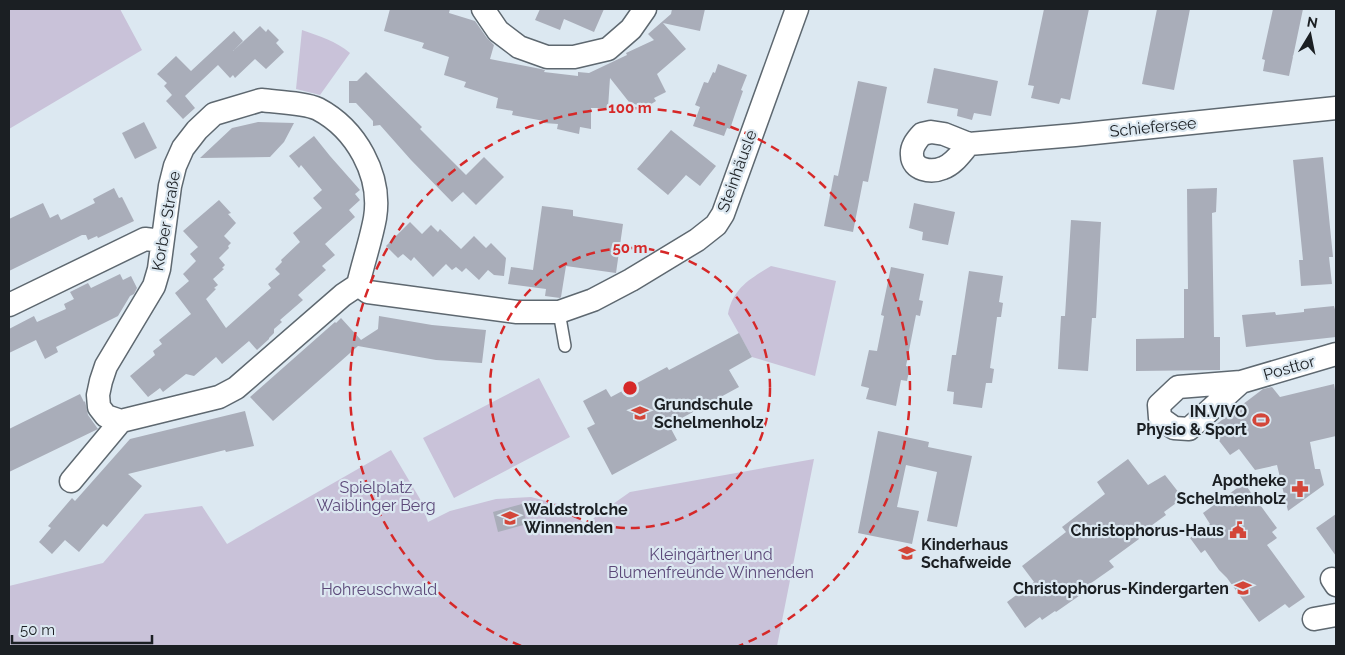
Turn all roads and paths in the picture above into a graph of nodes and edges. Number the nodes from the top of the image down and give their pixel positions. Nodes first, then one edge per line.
1 (483, 9) edge
2 (646, 9) edge
3 (797, 9) edge
4 (1336, 108) edge
5 (969, 144) dead end
6 (162, 241) junction
7 (358, 285) junction
8 (9, 305) edge
9 (559, 312) junction
10 (565, 346) dead end
11 (1336, 354) edge
12 (1241, 382) dead end
13 (121, 421) junction
14 (71, 481) dead end
15 (1336, 615) edge
16 (1314, 620) dead end

1 - 2 street
3 - 9 street, Steinhäusle
4 - 5 street, Schiefersee
6 - 7 street, Korber Straße
6 - 8 street
6 - 13 street, Korber Straße
7 - 9 street, Steinhäusle
7 - 13 street
9 - 10 lane
11 - 12 street, Posttor
13 - 14 street
15 - 16 street

